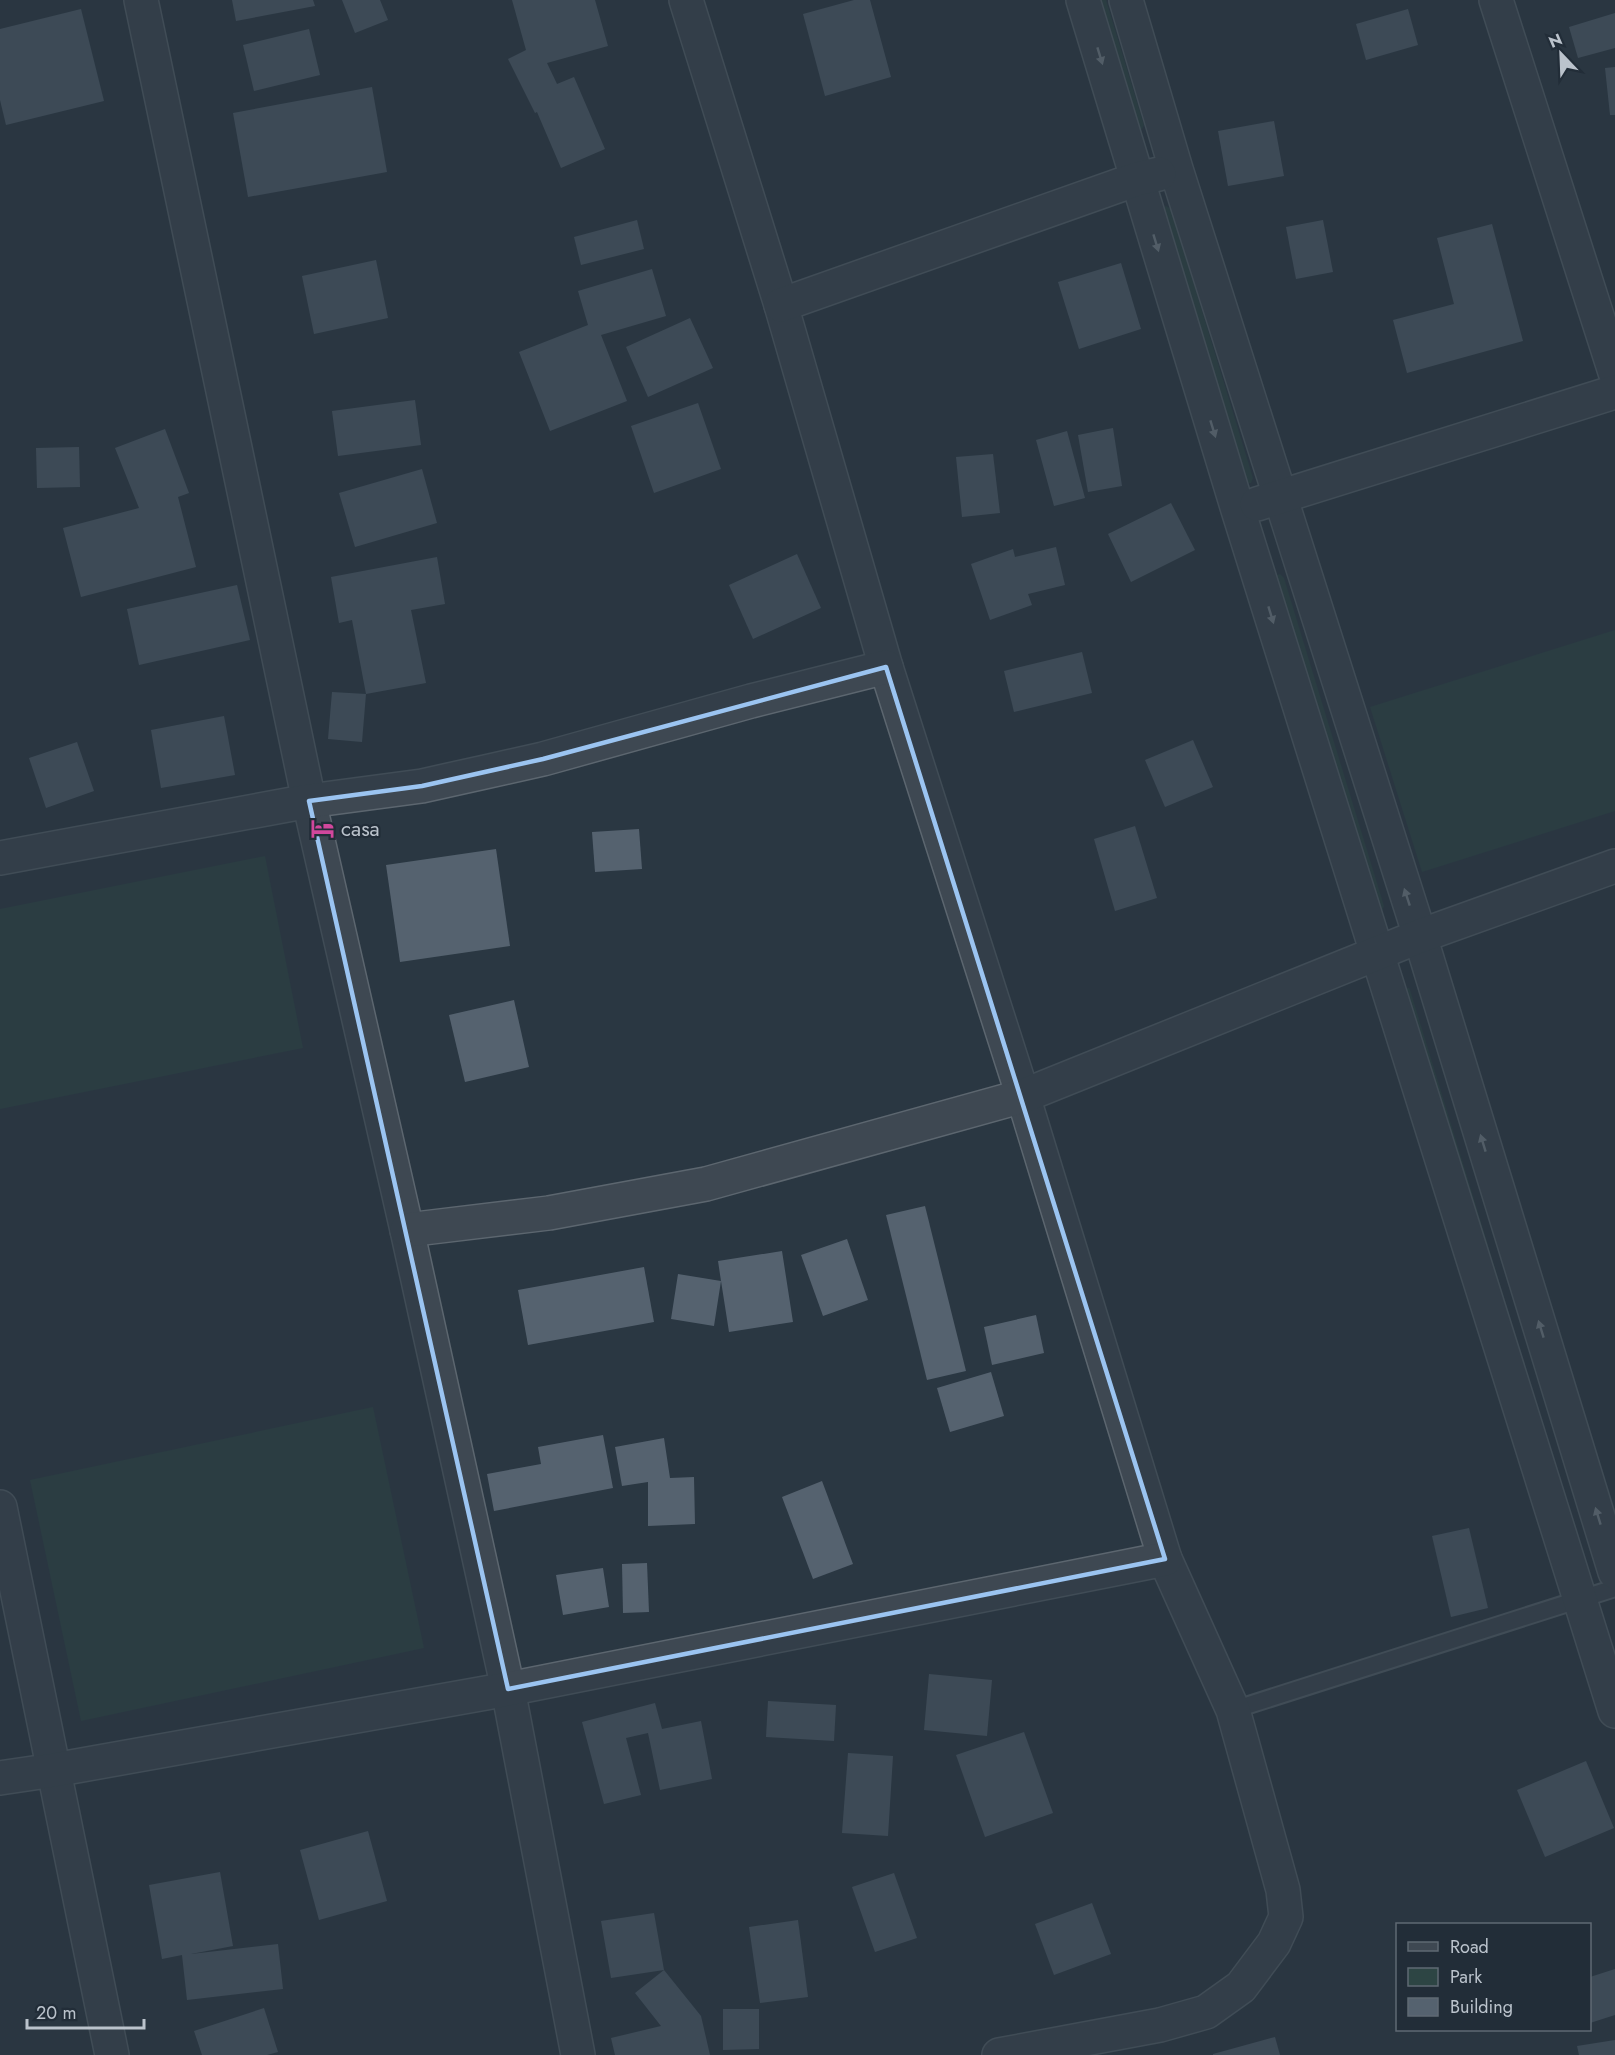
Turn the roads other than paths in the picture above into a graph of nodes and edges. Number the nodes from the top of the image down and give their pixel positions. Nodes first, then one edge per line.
1 (141, 0) edge
2 (686, 0) edge
3 (1083, 0) edge
4 (1126, 0) edge
5 (1496, 0) edge
6 (1176, 170) junction
7 (1137, 179) junction
8 (781, 305) junction
9 (1613, 357) edge
10 (1615, 392) edge
11 (1278, 496) junction
12 (1238, 510) junction
13 (886, 667) junction
14 (309, 801) junction
15 (0, 858) edge
16 (1615, 866) edge
17 (1420, 936) junction
18 (1377, 954) junction
19 (1023, 1096) junction
20 (407, 1230) junction
21 (0, 1507) edge
22 (1165, 1559) junction
23 (1615, 1572) edge
24 (1615, 1587) edge
25 (1580, 1599) junction
26 (508, 1689) junction
27 (1233, 1710) junction
28 (1615, 1711) edge
29 (54, 1770) junction
30 (0, 1778) edge
31 (112, 2055) edge
32 (579, 2055) edge
33 (999, 2055) edge

1 - 14 street
2 - 8 street
3 -> 7 street
4 - 6 street
5 - 9 street
6 - 7 street
6 - 11 street
7 - 8 street
7 -> 12 street
8 - 13 street
10 - 11 street
11 - 12 street
17 -> 11 street
12 -> 18 street
13 - 14 street
13 - 19 street
14 - 15 street
14 - 20 street
16 - 17 street
17 - 18 street
23 -> 17 street
18 - 19 street
18 - 25 street
19 - 20 street
19 - 22 street
20 - 26 street
21 - 29 street
22 - 26 street
22 - 27 street
24 - 25 lane
25 - 27 lane
25 - 28 street
26 - 29 street
26 - 32 street
27 - 33 street
29 - 30 street
29 - 31 street

